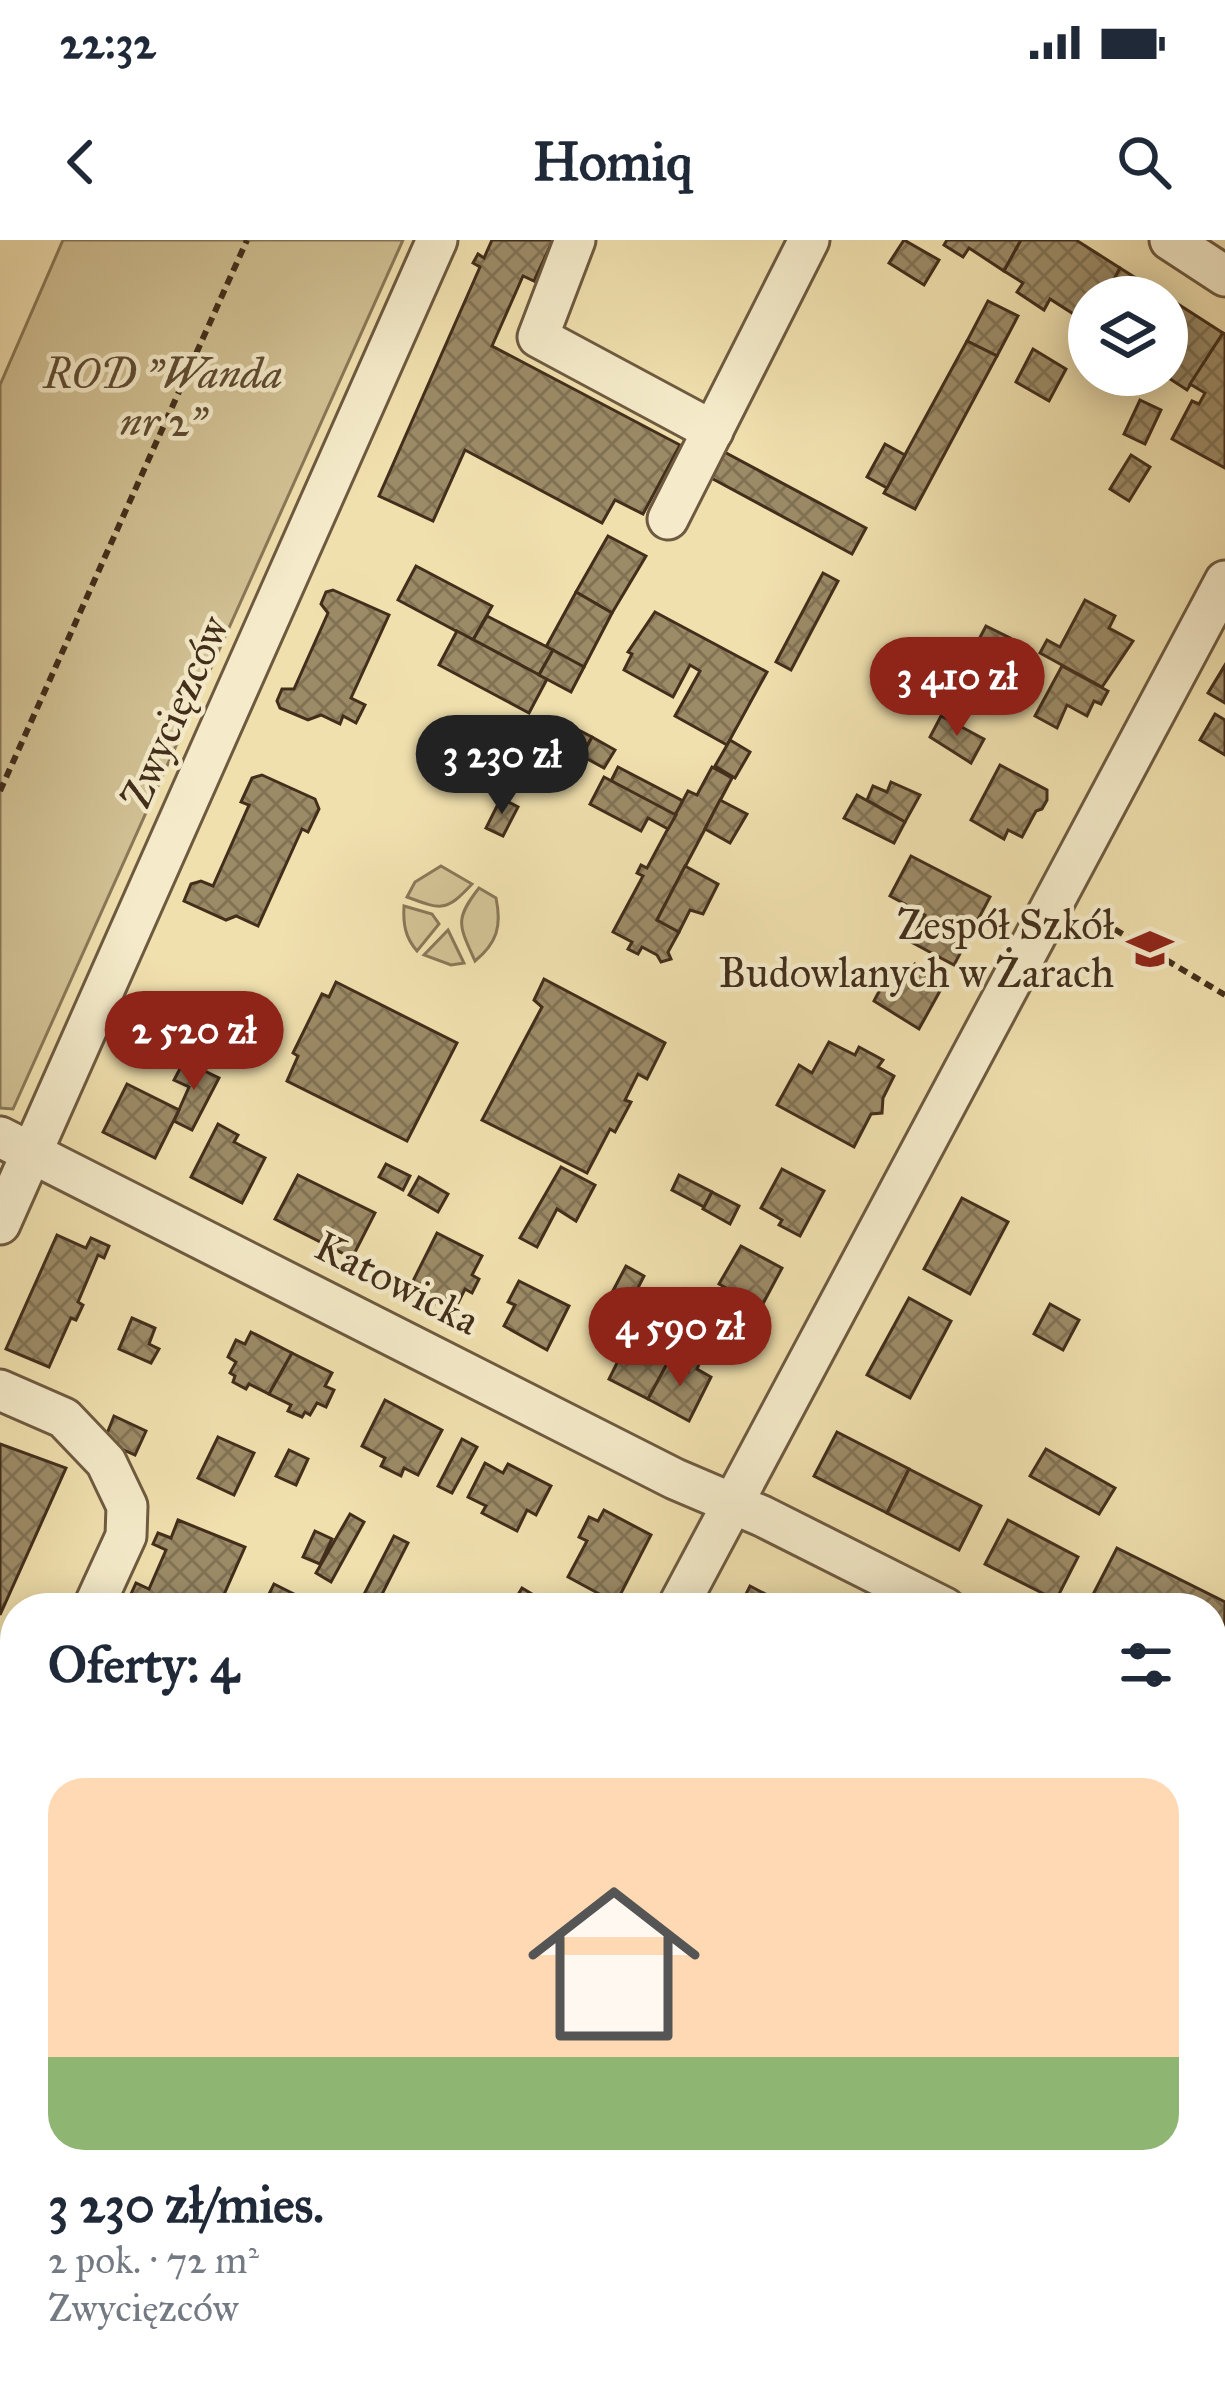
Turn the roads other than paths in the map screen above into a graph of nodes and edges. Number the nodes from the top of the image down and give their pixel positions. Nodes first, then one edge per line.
1 (437, 240) edge
2 (575, 240) edge
3 (809, 240) edge
4 (713, 431) junction
5 (668, 519) dead end
6 (1225, 581) edge
7 (15, 1145) edge
8 (0, 1224) edge
9 (0, 1390) edge
10 (732, 1505) junction
11 (100, 1593) edge
12 (684, 1593) edge
13 (914, 1593) edge

1 - 7 street, Zwycięzców
2 - 4 street
3 - 4 street
4 - 5 street
6 - 10 street
7 - 8 street, Zwycięzców
7 - 10 street, Katowicka
9 - 11 street
10 - 12 street
10 - 13 street, Katowicka

